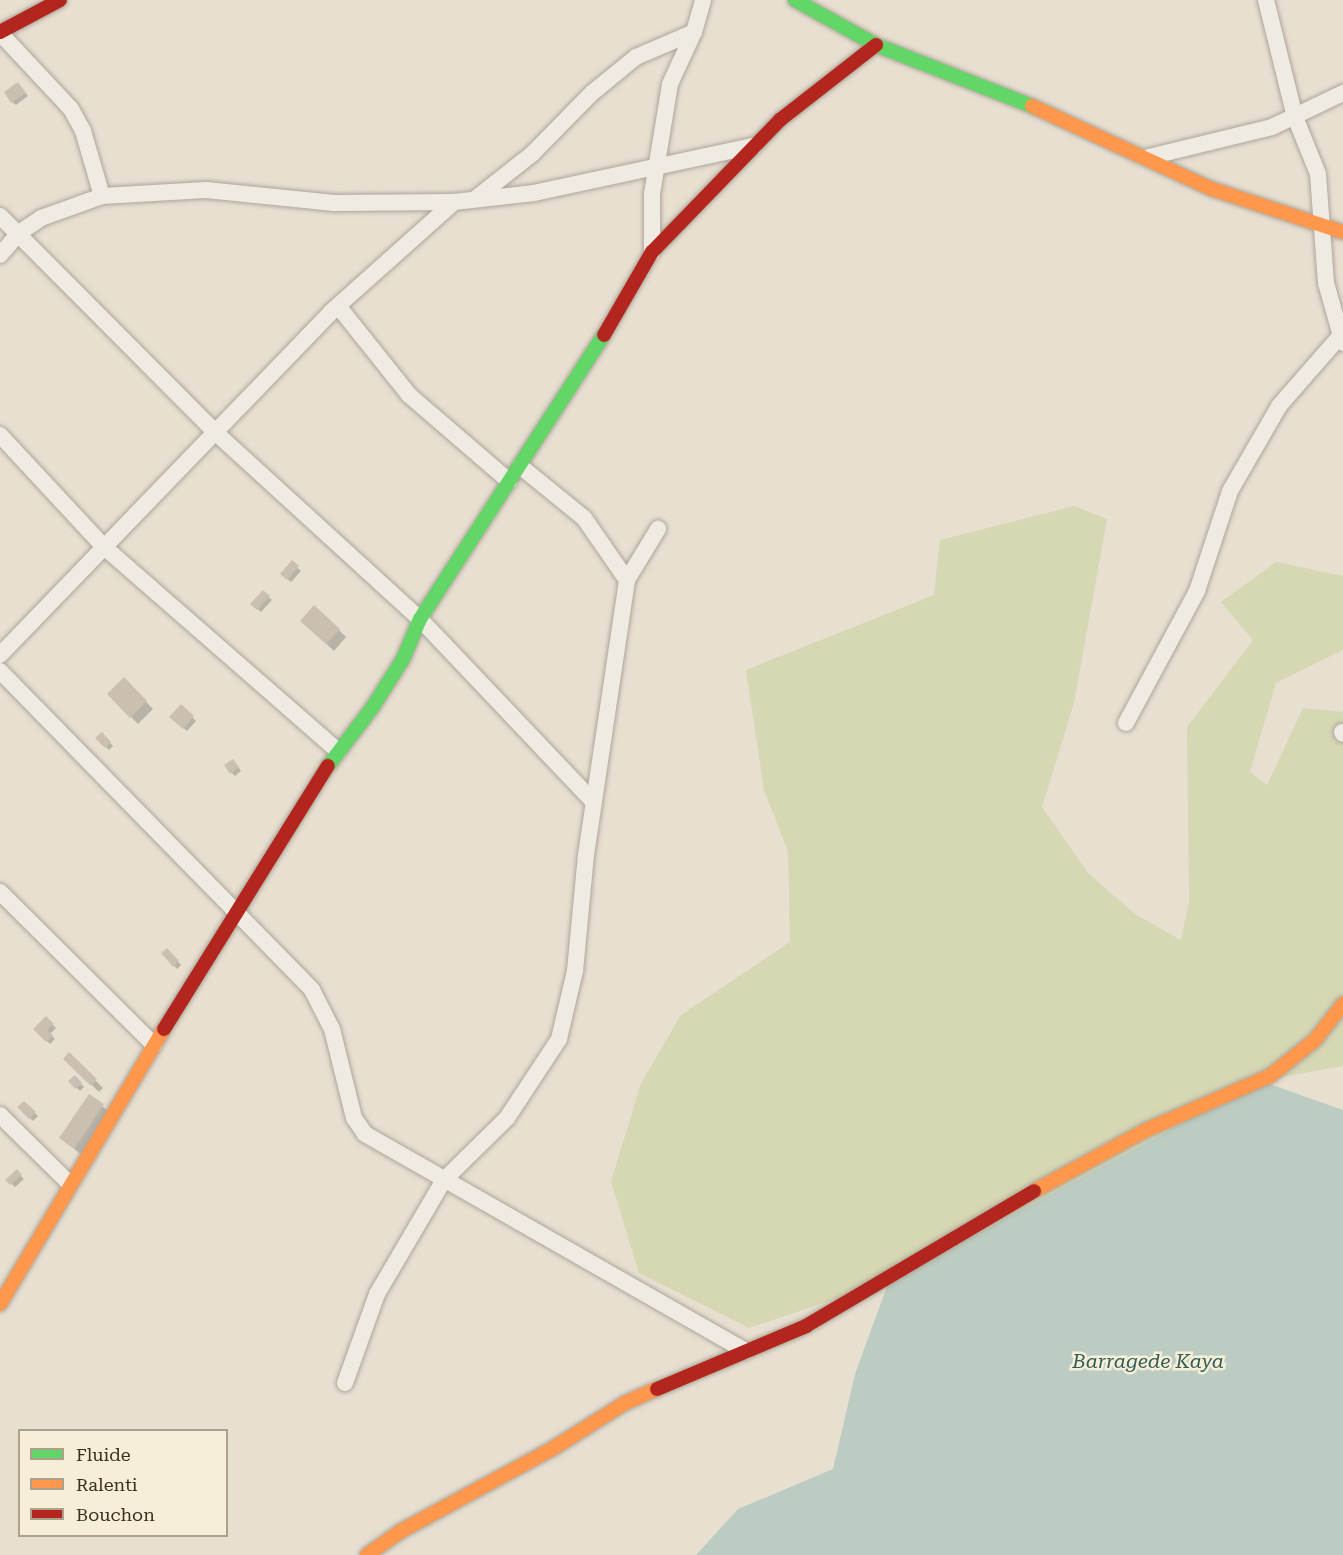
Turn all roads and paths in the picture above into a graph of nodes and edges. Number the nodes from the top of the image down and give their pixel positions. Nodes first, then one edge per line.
1 (60, 0) edge
2 (703, 0) edge
3 (795, 0) edge
4 (1266, 0) edge
5 (0, 32) edge
6 (694, 32) junction
7 (876, 45) junction
8 (1343, 93) edge
9 (1295, 117) junction
10 (754, 146) junction
11 (1149, 158) junction
12 (656, 166) junction
13 (102, 196) junction
14 (474, 200) junction
15 (454, 202) junction
16 (0, 216) edge
17 (1324, 228) junction
18 (1343, 232) edge
19 (19, 233) junction
20 (652, 252) junction
21 (0, 255) edge
22 (338, 306) junction
23 (1342, 339) edge
24 (215, 432) junction
25 (0, 435) edge
26 (520, 466) junction
27 (509, 481) junction
28 (658, 529) dead end
29 (103, 546) junction
30 (627, 580) junction
31 (420, 619) junction
32 (0, 655) edge
33 (0, 671) edge
34 (1126, 723) dead end
35 (338, 751) junction
36 (593, 801) junction
37 (0, 892) edge
38 (235, 913) junction
39 (1343, 1004) edge
40 (154, 1045) junction
41 (0, 1115) edge
42 (444, 1180) junction
43 (69, 1183) junction
44 (0, 1304) edge
45 (745, 1351) junction
46 (345, 1383) dead end
47 (367, 1555) edge

1 - 5 street
2 - 6 street
3 - 7 street
4 - 9 street
5 - 13 street
6 - 12 street
6 - 14 street
7 - 10 street
7 - 11 street
8 - 9 street
9 - 11 street
9 - 17 street
10 - 12 street
10 - 20 street
11 - 17 street
12 - 14 street
12 - 20 street
13 - 15 street
13 - 19 street
14 - 15 street
15 - 22 street
16 - 19 street
17 - 18 street
17 - 23 street
19 - 21 street
19 - 24 street
20 - 26 street
22 - 24 street
22 - 27 street
23 - 34 street
24 - 29 street
24 - 31 street
25 - 29 street
26 - 27 street
26 - 30 street
27 - 31 street
28 - 30 street
29 - 32 street
29 - 35 street
30 - 36 street
31 - 35 street
31 - 36 street
33 - 38 street
35 - 38 street
36 - 42 street
37 - 40 street
38 - 40 street
38 - 42 street
39 - 45 street
40 - 43 street
41 - 43 street
42 - 45 street
42 - 46 street
43 - 44 street
45 - 47 street

